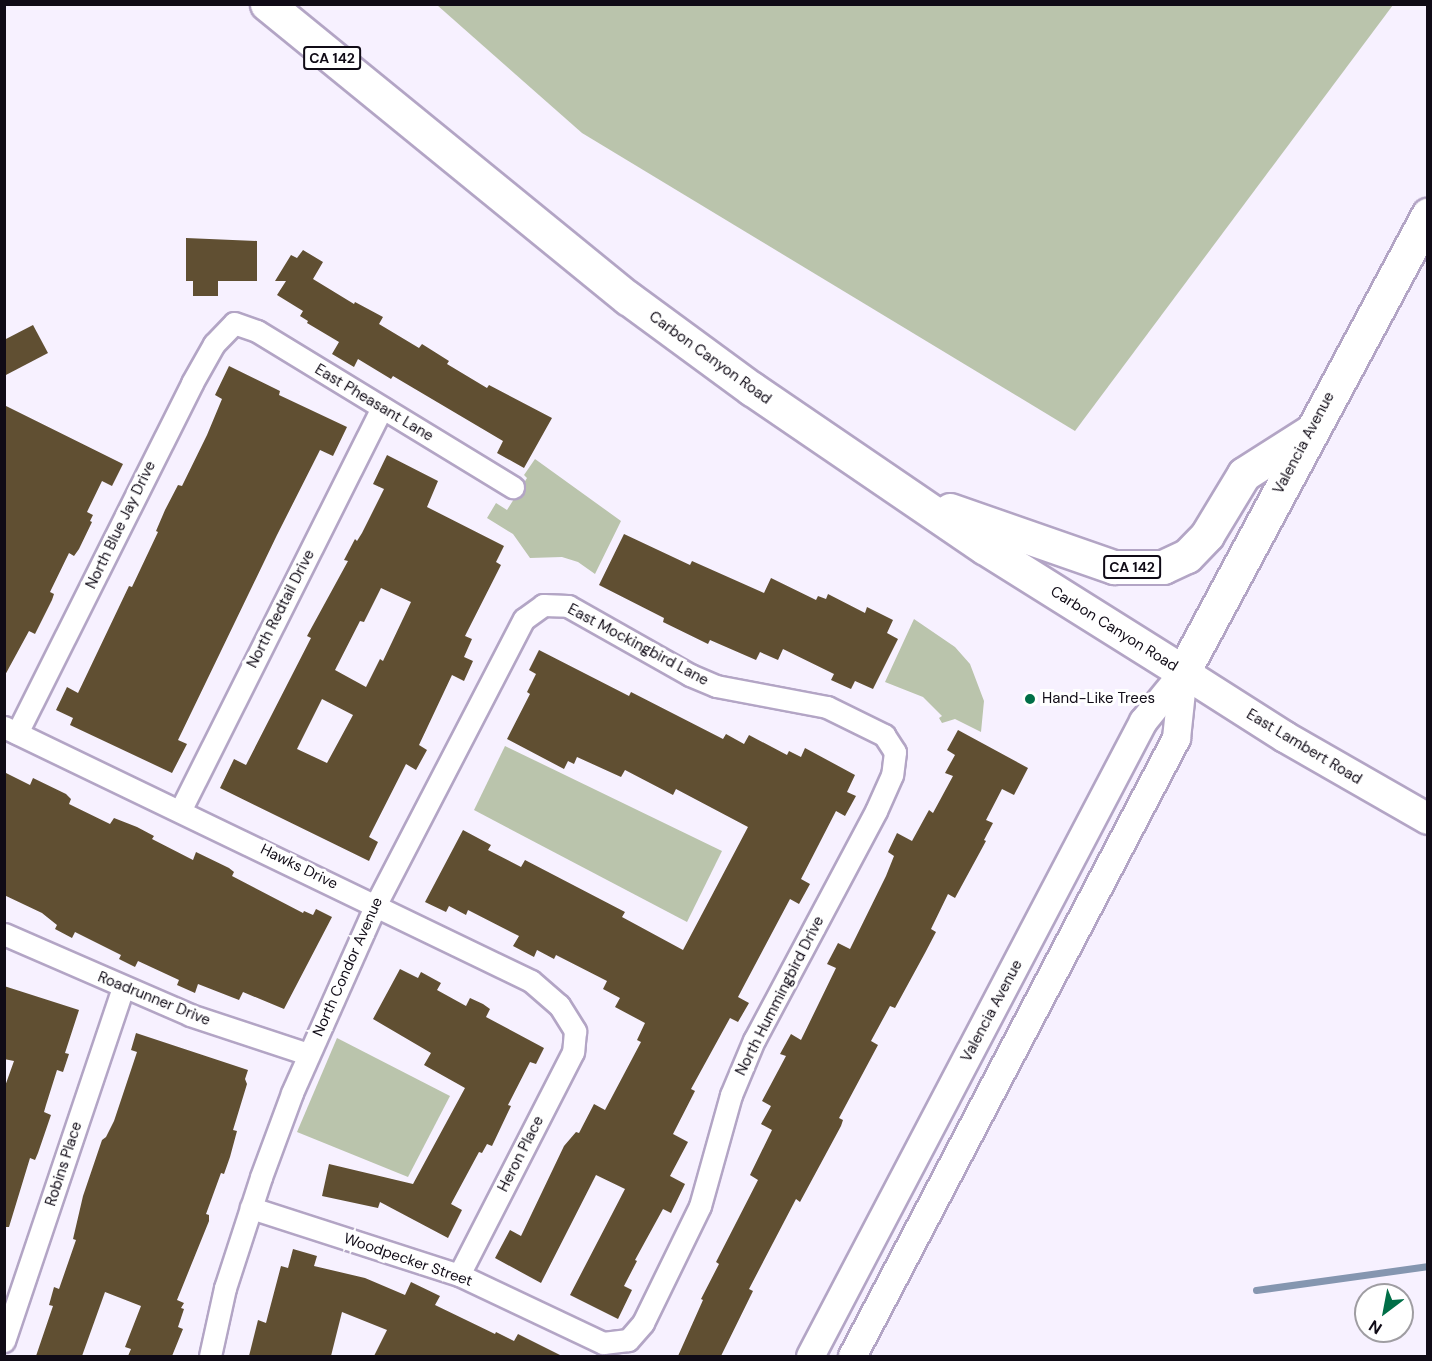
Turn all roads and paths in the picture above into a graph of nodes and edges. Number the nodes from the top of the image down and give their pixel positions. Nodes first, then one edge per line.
1 (267, 4) edge
2 (1428, 215) edge
3 (234, 323) joint
4 (382, 408) junction
5 (1310, 431) junction
6 (513, 488) dead end
7 (909, 495) junction
8 (543, 605) joint
9 (1183, 672) junction
10 (11, 730) edge
11 (895, 752) joint
12 (180, 811) junction
13 (1428, 819) edge
14 (375, 904) junction
15 (4, 934) edge
16 (123, 987) junction
17 (575, 1031) joint
18 (309, 1054) junction
19 (251, 1208) junction
20 (459, 1275) junction
21 (628, 1340) joint
22 (4, 1341) edge
23 (210, 1356) edge
24 (810, 1356) edge
25 (852, 1356) edge

1 - 7 main road, Carbon Canyon Road / CA 142
2 - 5 main road, Valencia Avenue / CA 142
3 - 4 street, East Pheasant Lane
3 - 10 street, North Blue Jay Drive
4 - 6 street, East Pheasant Lane
4 - 12 street, North Redtail Drive
5 - 7 main road, CA 142
5 - 9 main road, Valencia Avenue / CA 142
7 - 9 main road, Carbon Canyon Road / CA 142
8 - 11 street, East Mockingbird Lane
8 - 14 street, North Condor Avenue
9 - 13 main road, East Lambert Road
9 - 24 street, Valencia Avenue
9 - 25 street, Valencia Avenue
10 - 12 street, Hawks Drive
11 - 21 street, North Hummingbird Drive
12 - 14 street, Hawks Drive
14 - 17 street, Hawks Drive
14 - 18 street, North Condor Avenue
15 - 16 street, Roadrunner Drive
16 - 18 street, Roadrunner Drive
16 - 22 street, Robins Place
17 - 20 street, Heron Place
18 - 19 street, North Condor Avenue
19 - 20 street, Woodpecker Street
19 - 23 street, North Condor Avenue
20 - 21 street, Woodpecker Street

